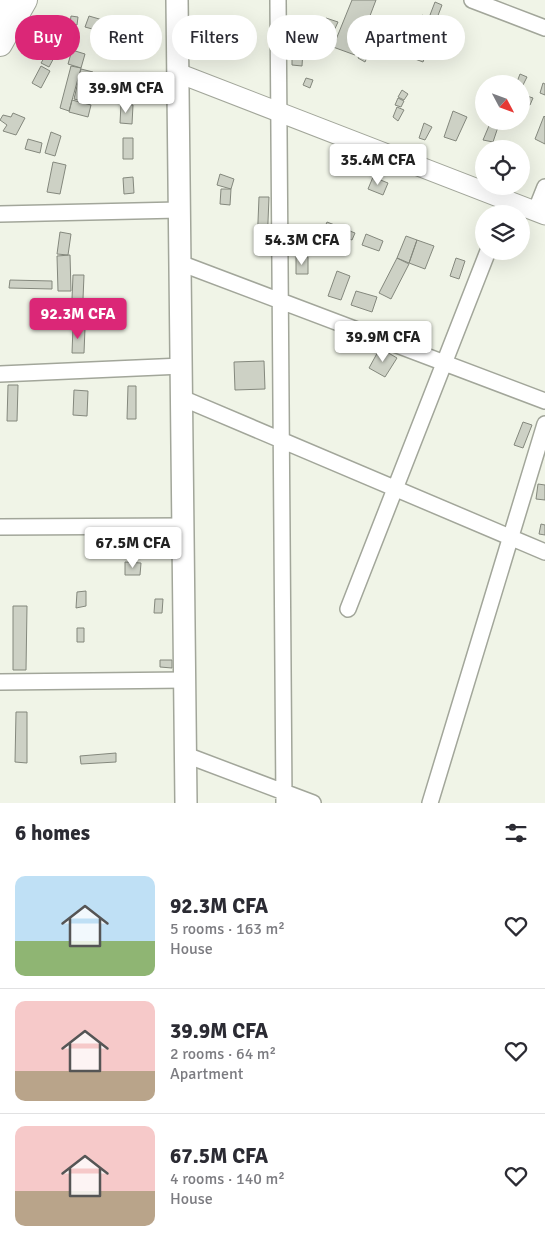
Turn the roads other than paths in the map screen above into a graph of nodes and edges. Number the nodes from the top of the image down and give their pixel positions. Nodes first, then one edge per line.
1 (5, 0) edge
2 (25, 0) edge
3 (177, 0) edge
4 (278, 0) edge
5 (476, 1) edge
6 (0, 9) edge
7 (545, 28) edge
8 (0, 44) edge
9 (178, 73) junction
10 (279, 113) junction
11 (545, 186) edge
12 (501, 205) edge
13 (180, 210) junction
14 (540, 213) edge
15 (0, 214) edge
16 (485, 260) edge
17 (180, 263) junction
18 (280, 300) junction
19 (445, 362) junction
20 (182, 366) junction
21 (0, 374) edge
22 (182, 398) junction
23 (545, 401) edge
24 (545, 424) edge
25 (282, 440) junction
26 (395, 488) junction
27 (182, 526) junction
28 (0, 527) edge
29 (510, 538) junction
30 (545, 552) edge
31 (348, 609) dead end
32 (185, 680) junction
33 (0, 682) edge
34 (186, 755) junction
35 (284, 798) edge
36 (186, 803) edge
37 (313, 803) edge
38 (430, 803) edge

1 - 6 main road
2 - 8 main road
3 - 9 main road
4 - 10 street
5 - 7 street
9 - 10 street
9 - 13 main road
10 - 12 street
10 - 18 street
11 - 14 street
13 - 15 street
13 - 17 main road
16 - 19 street
17 - 18 street
17 - 20 main road
18 - 19 street
18 - 25 street
19 - 23 street
19 - 26 street
20 - 21 street
20 - 22 main road
22 - 25 street
22 - 27 main road
24 - 29 street
25 - 26 street
25 - 35 street
26 - 29 street
26 - 31 street
27 - 28 street
27 - 32 main road
29 - 30 street
29 - 38 street
32 - 33 street
32 - 34 main road
34 - 35 street
34 - 36 main road
35 - 37 street

